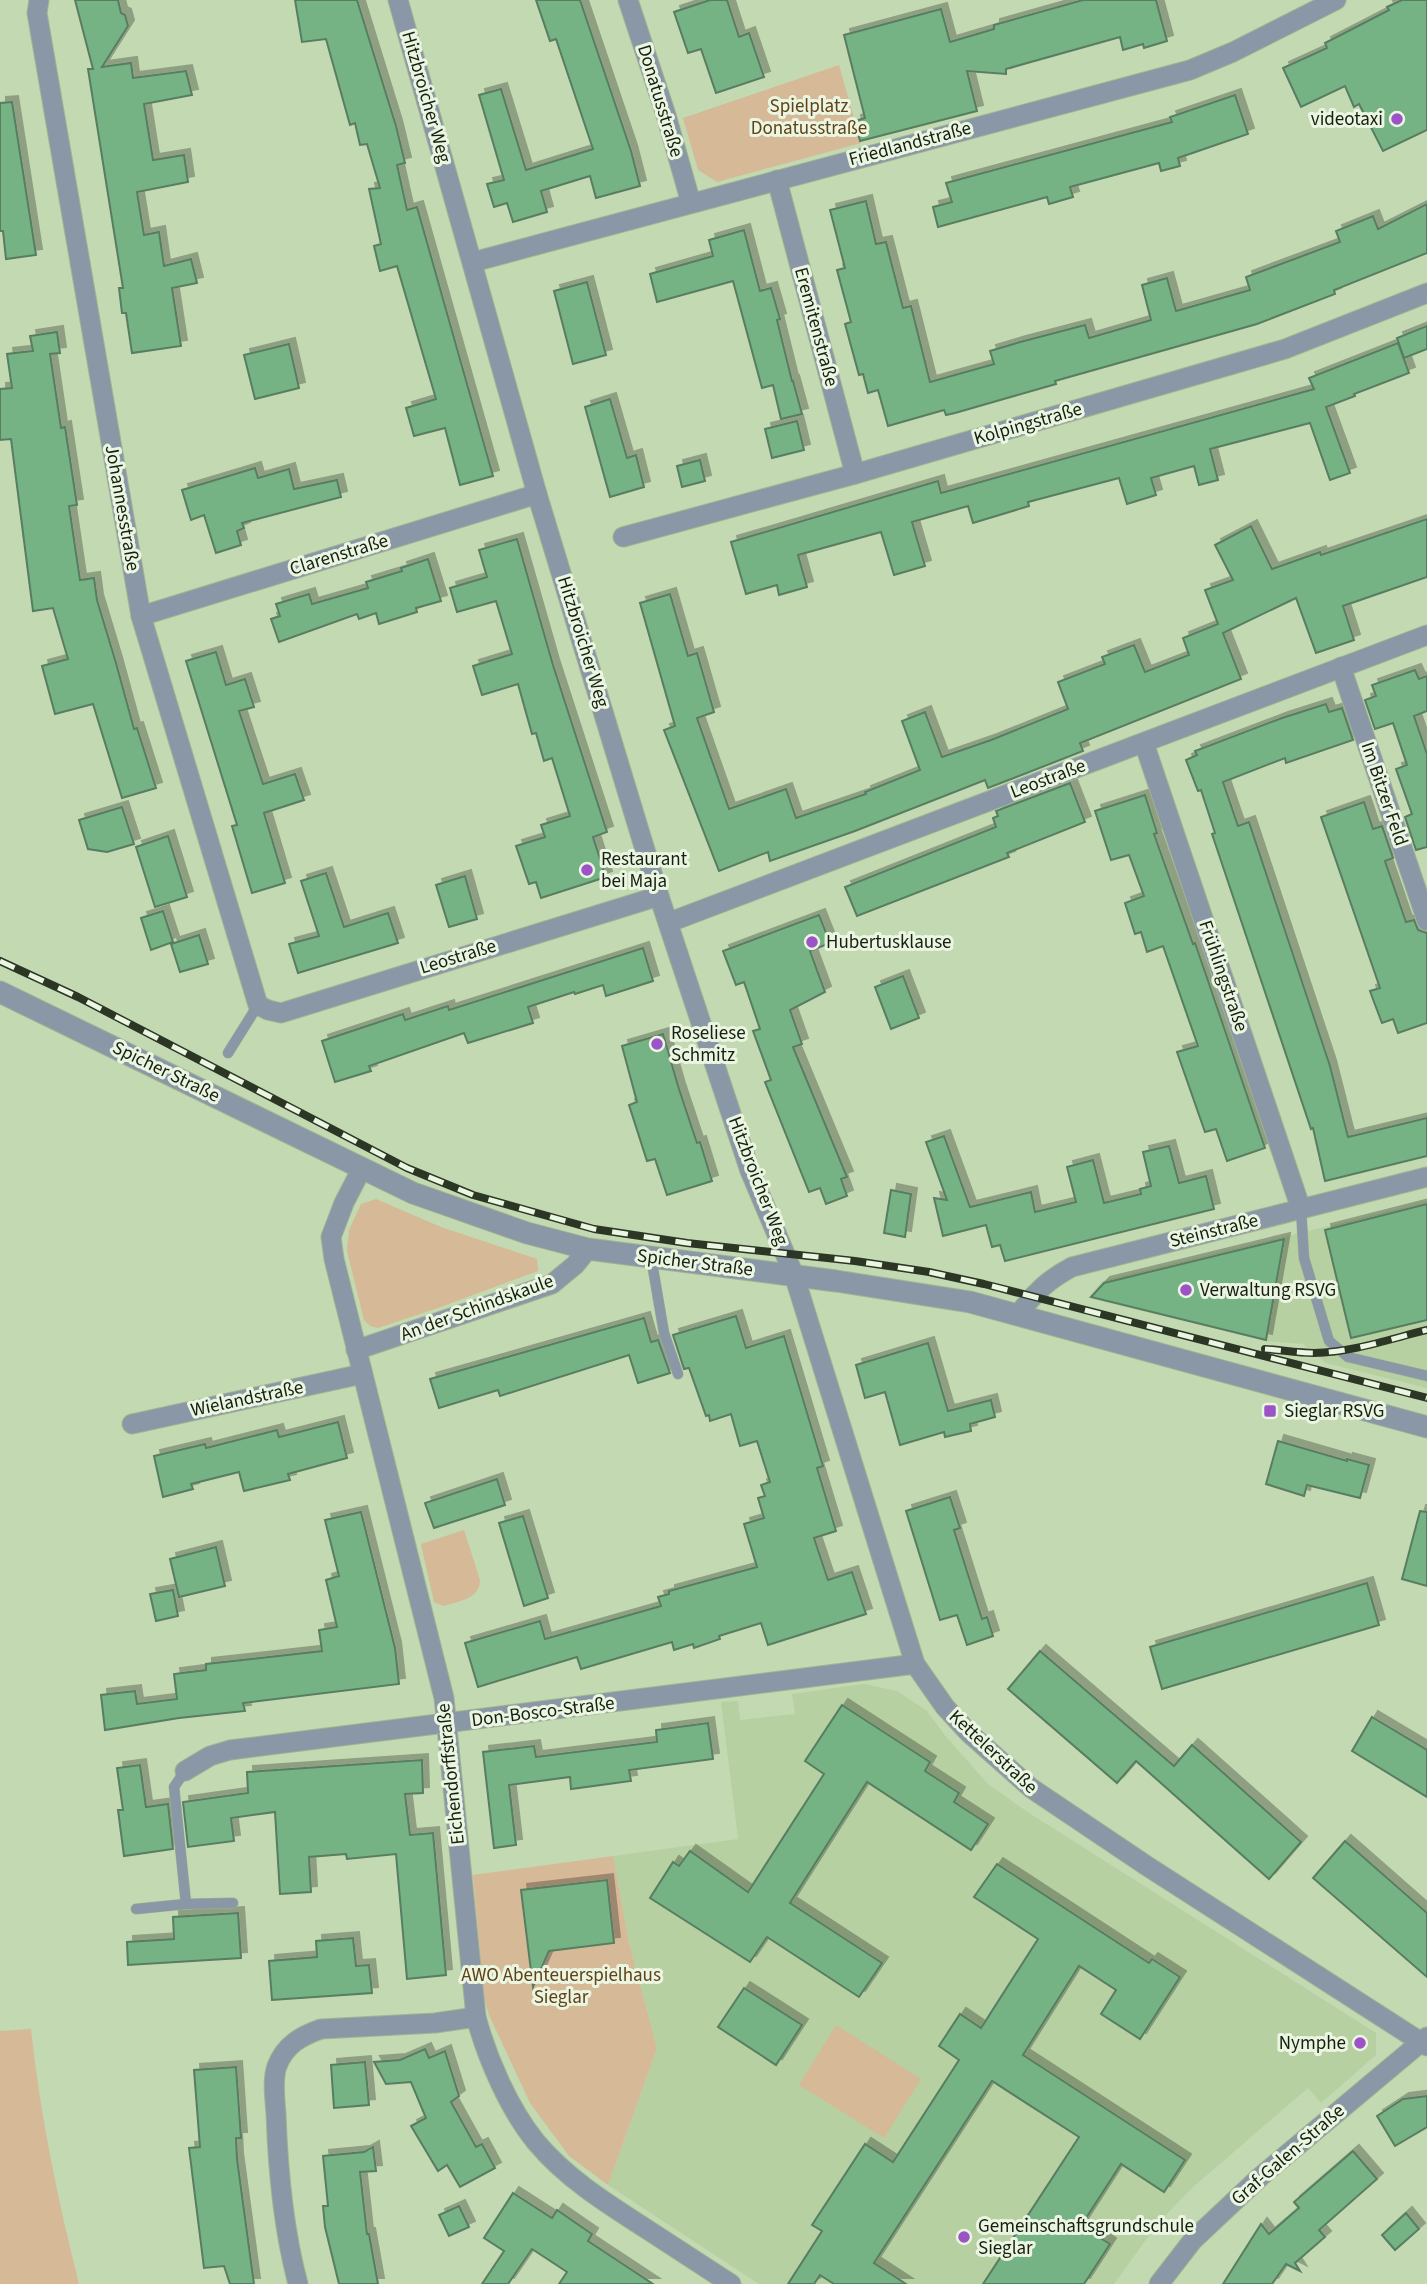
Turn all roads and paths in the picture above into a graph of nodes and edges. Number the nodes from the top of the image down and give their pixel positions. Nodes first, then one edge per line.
1 (39, 0) edge
2 (398, 0) edge
3 (628, 0) edge
4 (1336, 0) edge
5 (777, 180) junction
6 (691, 203) junction
7 (473, 262) junction
8 (1427, 293) edge
9 (855, 474) junction
10 (537, 494) junction
11 (623, 537) dead end
12 (141, 617) junction
13 (1427, 635) edge
14 (1341, 667) junction
15 (1144, 743) junction
16 (660, 896) junction
17 (1427, 921) edge
18 (670, 922) junction
19 (0, 992) edge
20 (258, 1005) junction
21 (228, 1054) dead end
22 (362, 1168) junction
23 (1427, 1177) edge
24 (1301, 1209) junction
25 (587, 1249) junction
26 (651, 1257) junction
27 (794, 1276) junction
28 (1018, 1315) junction
29 (356, 1350) junction
30 (362, 1374) junction
31 (678, 1374) dead end
32 (1427, 1376) edge
33 (132, 1424) dead end
34 (1427, 1427) edge
35 (915, 1664) junction
36 (448, 1724) junction
37 (185, 1772) joint
38 (233, 1903) dead end
39 (186, 1904) junction
40 (136, 1909) dead end
41 (476, 2017) junction
42 (1425, 2042) edge
43 (299, 2284) edge
44 (731, 2284) edge
45 (1160, 2284) edge

1 - 12 street, Johannesstraße
2 - 7 street, Hitzbroicher Weg
3 - 6 street, Donatusstraße
4 - 5 street, Friedlandstraße
5 - 6 street, Friedlandstraße
5 - 9 street, Eremitenstraße
6 - 7 street, Friedlandstraße
7 - 10 street, Hitzbroicher Weg
8 - 9 street, Kolpingstraße
9 - 11 street, Kolpingstraße
10 - 12 street, Clarenstraße
10 - 16 street, Hitzbroicher Weg
12 - 20 street, Johannesstraße
13 - 14 street, Leostraße
14 - 15 street, Leostraße
14 - 17 street, Im Bitzer Feld
15 - 18 street, Leostraße
15 - 24 street, Frühlingstraße
16 - 18 street, Hitzbroicher Weg
16 - 20 street, Leostraße
18 - 27 street, Hitzbroicher Weg
19 - 22 street, Spicher Straße
20 - 21 lane
22 - 25 street, Spicher Straße
22 - 29 street, Eichendorffstraße
23 - 24 street, Steinstraße
24 - 28 street, Steinstraße
24 - 32 lane
25 - 26 street, Spicher Straße
25 - 29 street, An der Schindskaule
26 - 27 street, Spicher Straße
26 - 31 lane
27 - 28 street, Spicher Straße
27 - 35 street, Kettelerstraße
28 - 34 street, Spicher Straße
29 - 30 street, Eichendorffstraße
30 - 33 street, Wielandstraße
30 - 36 street, Eichendorffstraße
35 - 36 street, Don-Bosco-Straße
35 - 42 street, Kettelerstraße
36 - 37 street, Don-Bosco-Straße
36 - 41 street, Eichendorffstraße
37 - 39 lane, Don-Bosco-Straße
38 - 39 lane
39 - 40 lane
41 - 43 street
41 - 44 street, Eichendorffstraße
42 - 45 street, Graf-Galen-Straße

